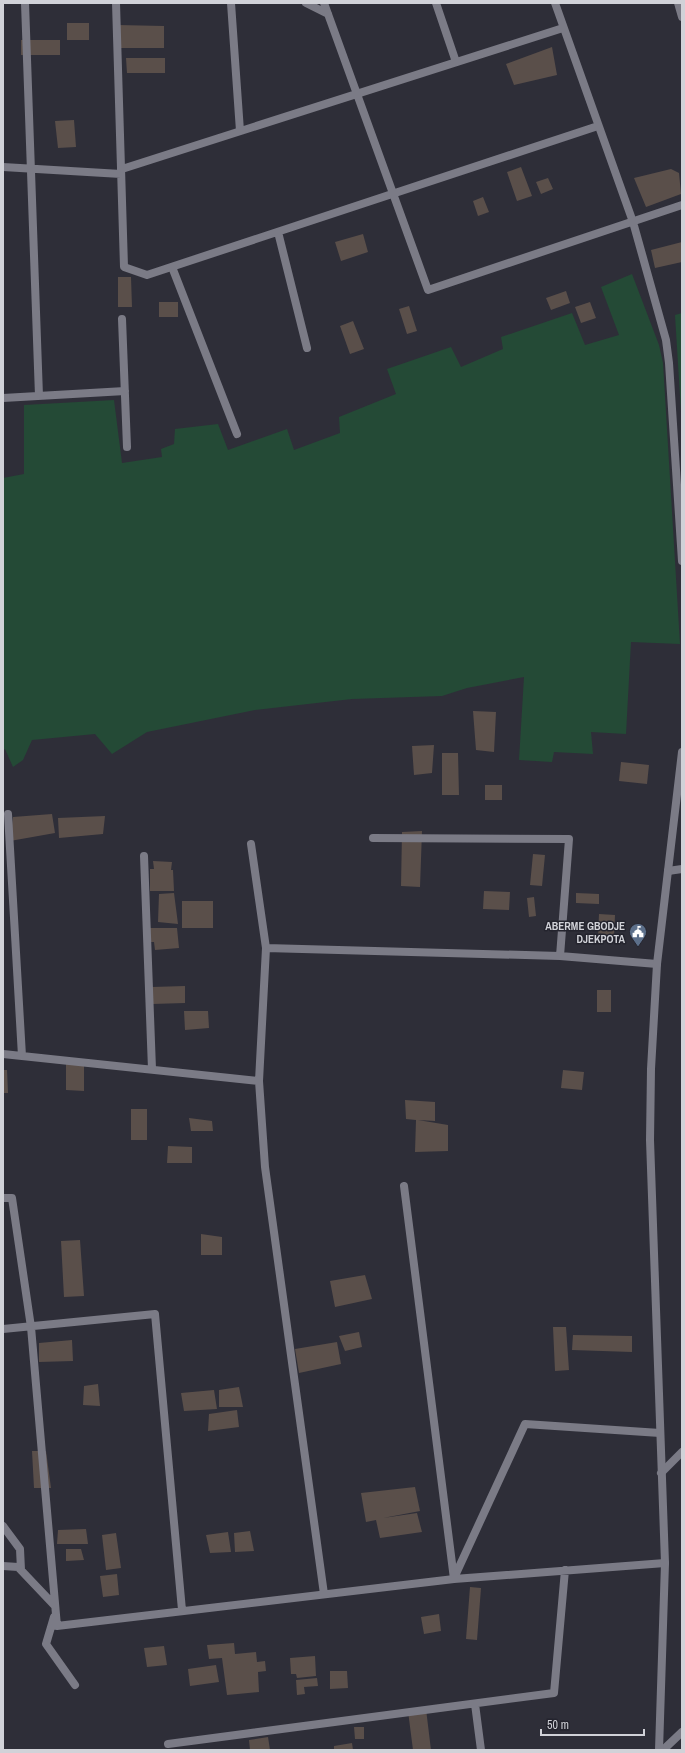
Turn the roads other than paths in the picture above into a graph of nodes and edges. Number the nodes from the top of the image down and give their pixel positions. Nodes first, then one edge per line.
1 (24, 3) edge
2 (116, 3) edge
3 (231, 3) edge
4 (306, 3) edge
5 (324, 3) edge
6 (436, 3) edge
7 (555, 3) edge
8 (678, 3) edge
9 (328, 14) junction
10 (682, 17) edge
11 (563, 28) junction
12 (456, 62) junction
13 (357, 94) junction
14 (598, 126) junction
15 (240, 131) junction
16 (3, 167) edge
17 (30, 169) junction
18 (121, 172) junction
19 (393, 194) junction
20 (682, 205) edge
21 (633, 222) junction
22 (278, 232) junction
23 (172, 267) junction
24 (122, 319) dead end
25 (307, 348) dead end
26 (125, 391) junction
27 (39, 396) junction
28 (3, 398) edge
29 (236, 434) dead end
30 (126, 447) dead end
31 (682, 561) edge
32 (682, 748) edge
33 (682, 752) edge
34 (8, 814) dead end
35 (373, 838) dead end
36 (251, 844) dead end
37 (144, 856) dead end
38 (682, 869) edge
39 (668, 872) junction
40 (266, 948) junction
41 (560, 956) junction
42 (657, 964) junction
43 (3, 1054) edge
44 (22, 1056) junction
45 (152, 1070) junction
46 (260, 1081) junction
47 (404, 1186) dead end
48 (3, 1198) edge
49 (31, 1327) junction
50 (3, 1329) edge
51 (660, 1433) junction
52 (682, 1452) edge
53 (661, 1473) junction
54 (3, 1526) edge
55 (664, 1563) junction
56 (3, 1566) edge
57 (21, 1570) junction
58 (565, 1570) junction
59 (454, 1579) junction
60 (324, 1594) junction
61 (55, 1608) junction
62 (182, 1610) junction
63 (75, 1685) dead end
64 (475, 1704) junction
65 (682, 1732) edge
66 (168, 1744) dead end
67 (481, 1750) edge
68 (659, 1750) edge
69 (663, 1750) edge

1 - 17 street
2 - 18 street
3 - 15 street
4 - 9 street
5 - 9 street
6 - 12 street
7 - 11 street
8 - 10 street
9 - 13 street
11 - 12 street
11 - 14 street
12 - 13 street
13 - 15 street
13 - 19 street
14 - 19 street
14 - 21 street
15 - 18 street
16 - 17 street
17 - 18 street
17 - 27 street
18 - 23 street
19 - 21 street
19 - 22 street
20 - 21 street
21 - 31 street
22 - 23 street
22 - 25 street
23 - 29 street
24 - 26 street
26 - 27 street
26 - 30 street
27 - 28 street
32 - 33 street
33 - 39 street
34 - 44 street
35 - 41 street
36 - 40 street
37 - 45 street
38 - 39 street
39 - 42 street
40 - 41 street
40 - 46 street
41 - 42 street
42 - 51 street
43 - 44 street
44 - 45 street
45 - 46 street
46 - 60 street
47 - 59 street
48 - 49 street
49 - 50 street
49 - 61 street
49 - 62 street
51 - 53 street
51 - 59 street
52 - 53 street
53 - 55 street
54 - 57 street
55 - 58 street
55 - 68 street
56 - 57 street
57 - 61 street
58 - 59 street
58 - 64 street
59 - 60 street
60 - 62 street
61 - 62 street
61 - 63 street
64 - 66 street
64 - 67 street
65 - 69 street

